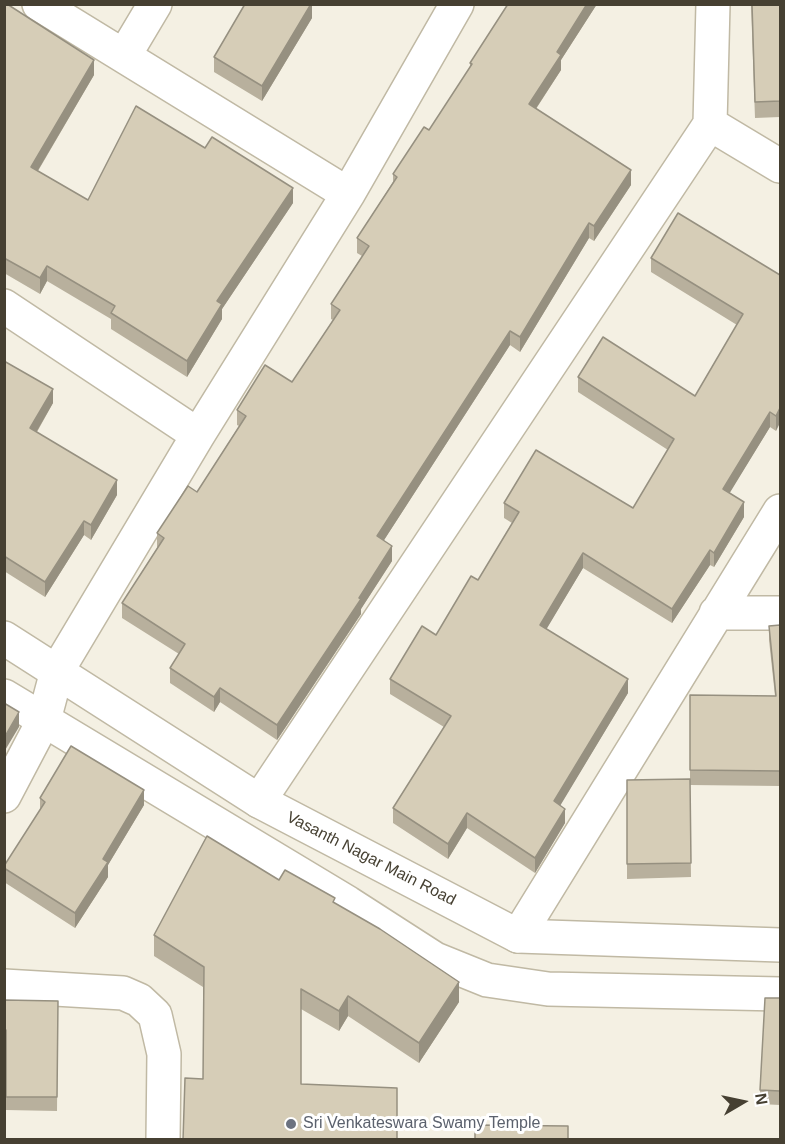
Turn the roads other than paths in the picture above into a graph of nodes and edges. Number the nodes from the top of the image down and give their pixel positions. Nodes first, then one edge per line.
1 (39, 4) edge
2 (155, 4) edge
3 (457, 4) edge
4 (713, 4) edge
5 (124, 56) junction
6 (710, 124) junction
7 (780, 166) edge
8 (348, 195) junction
9 (4, 306) edge
10 (198, 435) junction
11 (780, 511) edge
12 (716, 613) junction
13 (780, 613) edge
14 (4, 638) edge
15 (57, 671) junction
16 (4, 696) edge
17 (44, 720) junction
18 (4, 796) edge
19 (259, 801) junction
20 (518, 936) junction
21 (780, 945) edge
22 (4, 986) edge
23 (780, 994) edge
24 (164, 1140) edge

1 - 5 street
2 - 5 street
3 - 8 street
4 - 6 street
5 - 8 street
6 - 7 street
6 - 19 street
8 - 10 street
9 - 10 street
10 - 15 street
11 - 12 street
12 - 13 street
12 - 20 street
14 - 15 street, Vasanth Nagar Main Road
15 - 17 street
15 - 19 street, Vasanth Nagar Main Road
16 - 17 street
17 - 18 street
17 - 23 street
19 - 20 street, Vasanth Nagar Main Road
20 - 21 street, Vasanth Nagar Main Road
22 - 24 street

